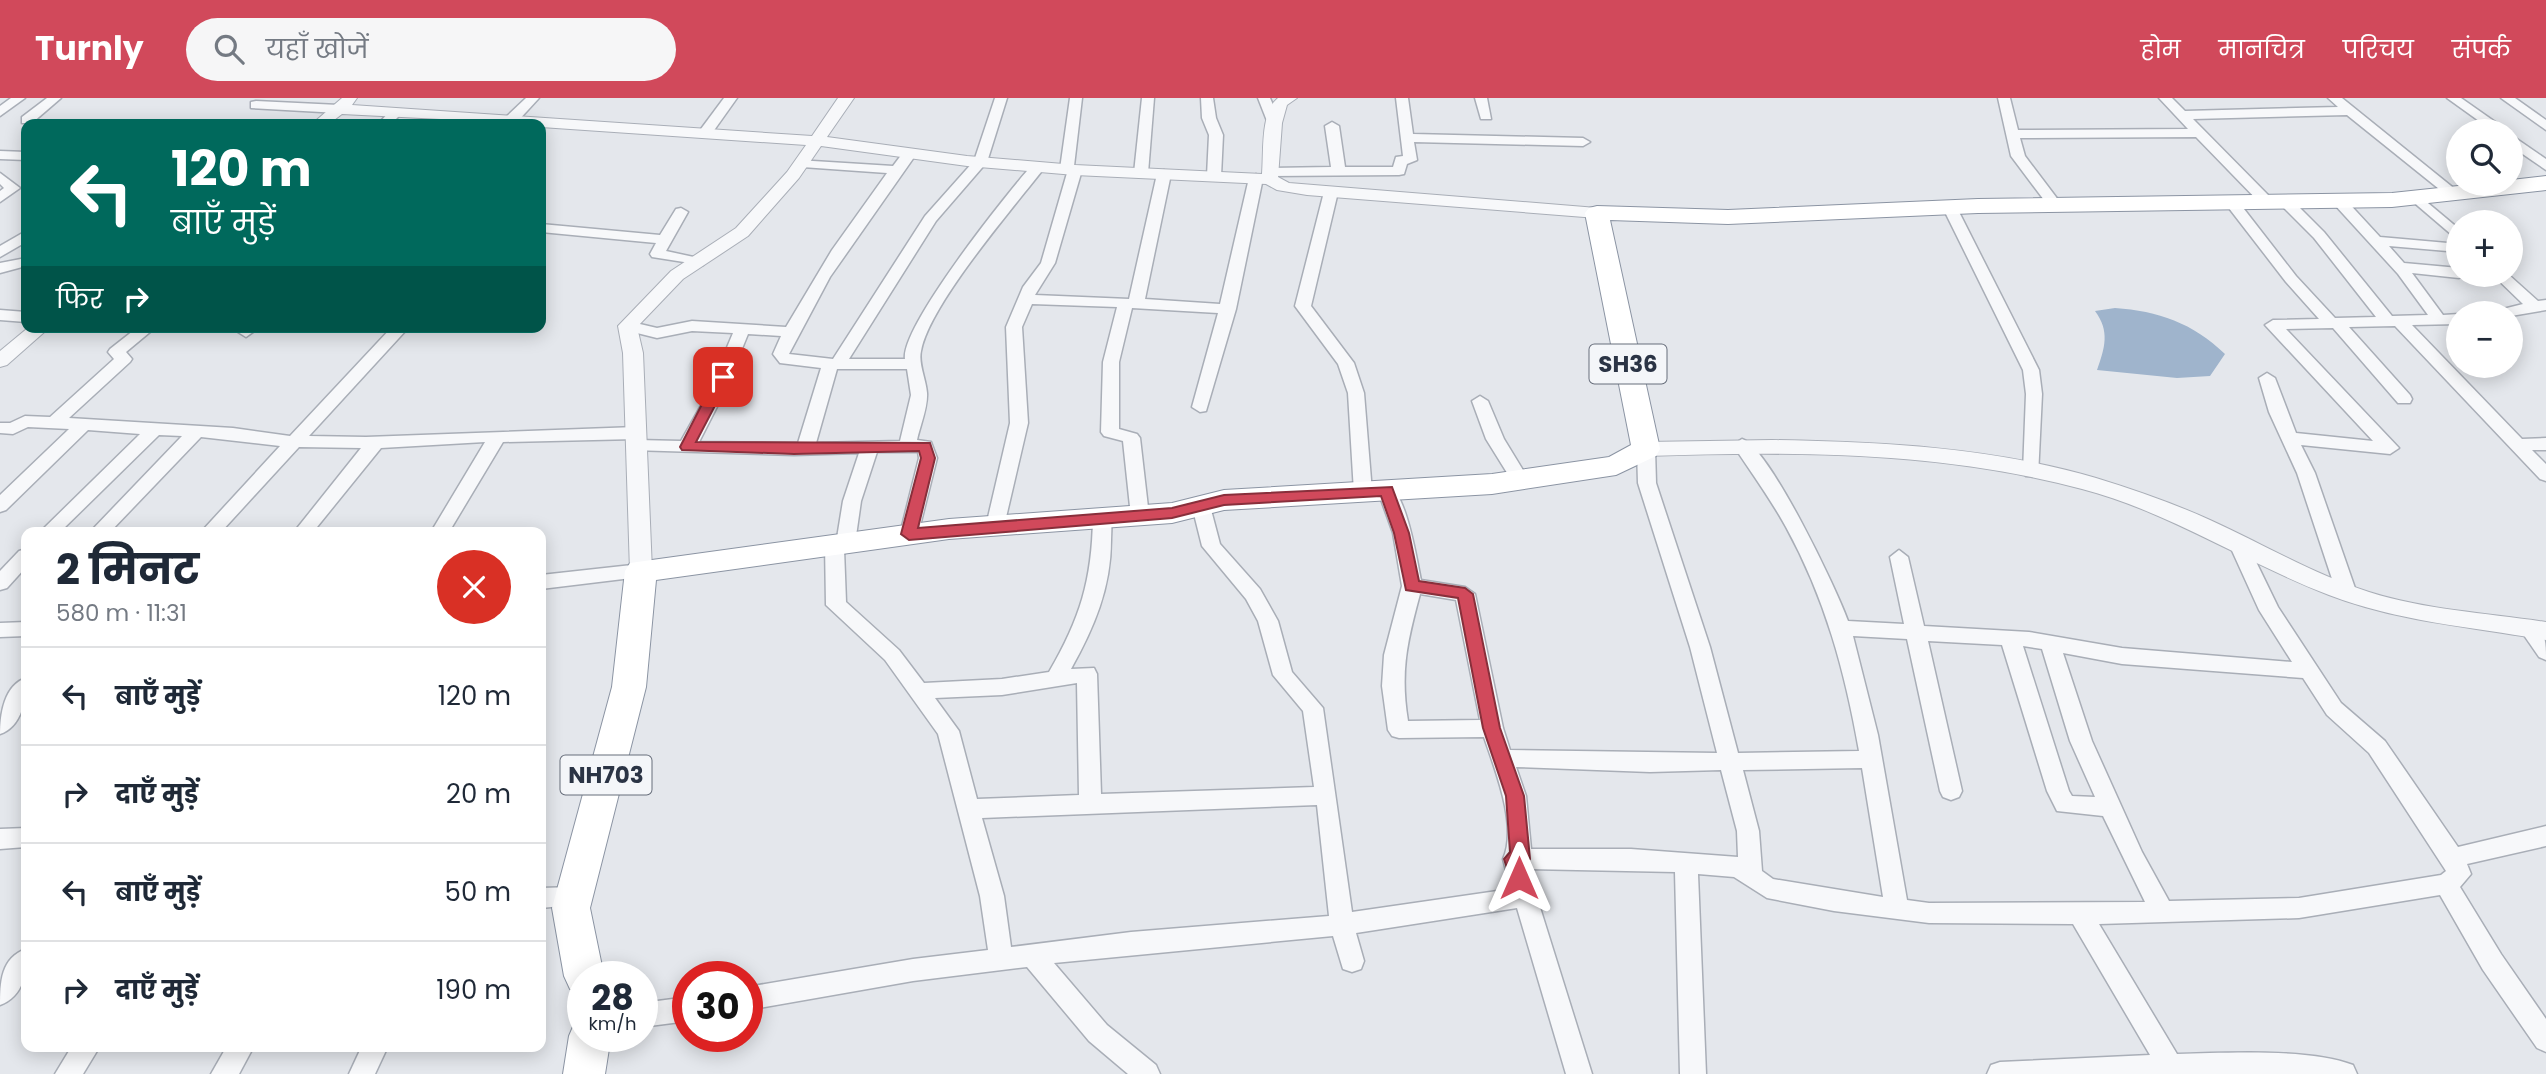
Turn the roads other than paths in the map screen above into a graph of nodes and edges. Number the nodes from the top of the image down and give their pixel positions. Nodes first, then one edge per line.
1 (19, 98) edge
2 (55, 98) edge
3 (533, 98) edge
4 (731, 98) edge
5 (846, 98) edge
6 (1001, 98) edge
7 (1076, 98) edge
8 (1147, 98) edge
9 (1207, 98) edge
10 (1264, 98) edge
11 (1289, 98) edge
12 (1402, 98) edge
13 (1481, 98) edge
14 (2004, 98) edge
15 (2165, 98) edge
16 (2242, 98) edge
17 (2334, 98) edge
18 (2453, 98) edge
19 (2507, 98) edge
20 (282, 102) edge
21 (345, 103) edge
22 (256, 105) dead end
23 (2350, 111) junction
24 (0, 112) edge
25 (397, 112) junction
26 (2259, 113) junction
27 (2183, 115) junction
28 (1486, 116) dead end
29 (28, 119) edge
30 (326, 119) edge
31 (389, 119) edge
32 (497, 119) edge
33 (512, 119) edge
34 (2484, 119) edge
35 (546, 122) edge
36 (1274, 123) junction
37 (1332, 126) dead end
38 (2546, 126) edge
39 (705, 133) junction
40 (2202, 133) junction
41 (2013, 134) junction
42 (1407, 138) junction
43 (818, 141) junction
44 (1583, 142) dead end
45 (2523, 148) edge
46 (910, 153) junction
47 (0, 155) edge
48 (21, 156) edge
49 (21, 157) edge
50 (980, 162) junction
51 (802, 163) junction
52 (2546, 166) edge
53 (1038, 167) junction
54 (0, 169) edge
55 (1071, 169) junction
56 (897, 170) junction
57 (1339, 172) junction
58 (1141, 173) junction
59 (1164, 174) junction
60 (1214, 176) junction
61 (0, 177) edge
62 (1266, 177) junction
63 (2546, 183) edge
64 (2523, 186) edge
65 (2446, 188) edge
66 (1331, 192) junction
67 (2446, 195) edge
68 (2416, 197) junction
69 (0, 198) edge
70 (2339, 201) junction
71 (2277, 202) junction
72 (2232, 203) junction
73 (2055, 205) junction
74 (1950, 208) junction
75 (681, 212) dead end
76 (1597, 214) junction
77 (2446, 225) edge
78 (546, 228) edge
79 (21, 238) edge
80 (665, 240) junction
81 (2377, 241) junction
82 (2446, 247) edge
83 (0, 253) edge
84 (698, 262) junction
85 (21, 263) edge
86 (2400, 267) junction
87 (0, 268) edge
88 (2446, 271) edge
89 (2516, 287) edge
90 (1026, 299) junction
91 (1131, 303) junction
92 (2540, 305) edge
93 (1228, 309) junction
94 (0, 315) edge
95 (21, 317) edge
96 (2439, 320) junction
97 (2446, 320) edge
98 (2392, 321) junction
99 (2333, 322) junction
100 (627, 326) junction
101 (744, 328) junction
102 (790, 332) junction
103 (34, 333) edge
104 (140, 333) edge
105 (395, 333) edge
106 (0, 361) edge
107 (834, 364) junction
108 (915, 364) junction
109 (2267, 378) dead end
110 (2404, 399) dead end
111 (1480, 401) dead end
112 (1200, 407) dead end
113 (53, 424) junction
114 (82, 426) junction
115 (0, 428) edge
116 (154, 429) junction
117 (196, 432) junction
118 (497, 437) junction
119 (2289, 438) junction
120 (636, 440) junction
121 (296, 441) junction
122 (375, 443) junction
123 (2519, 444) junction
124 (2546, 444) edge
125 (1742, 445) junction
126 (907, 446) junction
127 (687, 447) junction
128 (870, 447) junction
129 (805, 449) junction
130 (1646, 449) junction
131 (2032, 472) junction
132 (2546, 475) edge
133 (1520, 480) junction
134 (1375, 491) junction
135 (0, 506) edge
136 (1201, 506) junction
137 (1140, 516) junction
138 (1102, 518) junction
139 (995, 526) junction
140 (54, 527) edge
141 (104, 527) edge
142 (215, 527) edge
143 (307, 527) edge
144 (443, 527) edge
145 (909, 534) junction
146 (840, 543) junction
147 (2238, 544) junction
148 (1899, 557) dead end
149 (21, 561) edge
150 (641, 570) junction
151 (546, 581) edge
152 (0, 583) edge
153 (1412, 586) junction
154 (2346, 591) junction
155 (1839, 628) junction
156 (2537, 629) edge
157 (1915, 634) junction
158 (2010, 638) junction
159 (2050, 642) junction
160 (2546, 652) edge
161 (2309, 671) junction
162 (1055, 679) junction
163 (918, 691) junction
164 (21, 694) edge
165 (0, 726) edge
166 (1492, 728) junction
167 (1501, 758) junction
168 (1871, 759) junction
169 (1728, 762) junction
170 (1951, 791) dead end
171 (1326, 796) junction
172 (1090, 804) junction
173 (2111, 807) junction
174 (970, 810) junction
175 (2546, 836) edge
176 (21, 838) edge
177 (0, 839) edge
178 (2453, 858) junction
179 (1520, 859) junction
180 (1686, 863) junction
181 (1751, 877) junction
182 (2446, 884) junction
183 (557, 897) edge
184 (1524, 897) junction
185 (1896, 909) junction
186 (2162, 911) junction
187 (2080, 914) junction
188 (1342, 924) junction
189 (1033, 956) junction
190 (1002, 959) junction
191 (581, 961) edge
192 (1352, 961) dead end
193 (21, 967) edge
194 (0, 994) edge
195 (763, 996) edge
196 (2546, 1040) edge
197 (84, 1052) edge
198 (238, 1052) edge
199 (373, 1052) edge
200 (587, 1052) edge
201 (2173, 1071) edge
202 (68, 1074) edge
203 (224, 1074) edge
204 (362, 1074) edge
205 (584, 1074) edge
206 (1147, 1074) edge
207 (1579, 1074) edge
208 (1693, 1074) edge
209 (2000, 1074) edge
210 (2344, 1074) edge

1 - 24 street
2 - 29 street
3 - 33 street
4 - 39 street
5 - 43 street
6 - 50 street
7 - 55 street
8 - 58 street
9 - 60 street
10 - 36 street
11 - 36 street
12 - 42 street
13 - 28 street
14 - 41 street
15 - 27 street
16 - 26 street
17 - 23 street
18 - 34 street
19 - 38 street
20 - 21 street
20 - 22 street
21 - 25 street
21 - 30 street
23 - 26 street
23 - 65 street
25 - 31 street
25 - 32 street
26 - 27 street
27 - 40 street
35 - 39 street
36 - 62 street
37 - 57 street
39 - 43 street
40 - 41 street
40 - 71 street
41 - 73 street
42 - 44 street
42 - 57 street
43 - 46 street
43 - 51 street
45 - 52 street
46 - 50 street
46 - 56 street
47 - 48 street
49 - 54 street
50 - 53 street
50 - 107 street
51 - 56 street
51 - 84 street
53 - 55 street
53 - 108 street
55 - 58 street
55 - 90 street
56 - 102 street
57 - 62 street
58 - 59 street
59 - 60 street
59 - 91 street
60 - 62 street
61 - 69 street
62 - 66 street
62 - 93 street
63 - 64 highway
66 - 76 street
66 - 134 street
67 - 68 highway
68 - 70 highway
68 - 77 street
70 - 71 highway
70 - 81 street
71 - 72 highway
71 - 98 street
72 - 73 highway
72 - 99 street
73 - 74 highway
74 - 76 highway
74 - 131 street
75 - 80 street
76 - 130 highway, SH36
78 - 80 street
79 - 83 street
80 - 84 street
81 - 82 street
81 - 86 street
84 - 100 street
85 - 87 street
86 - 88 street
86 - 96 street
89 - 92 street
90 - 91 street
90 - 139 street
91 - 93 street
91 - 137 street
93 - 112 street
94 - 95 street
96 - 97 street
96 - 98 street
98 - 99 street
98 - 123 street
99 - 110 street
99 - 119 street
100 - 101 street
100 - 120 street
101 - 102 street
101 - 127 street
102 - 107 street
103 - 106 street
104 - 113 street
105 - 121 street
107 - 108 street
107 - 129 street
108 - 126 street
109 - 119 street
111 - 133 street
113 - 114 street
113 - 115 street
114 - 116 street
114 - 135 street
116 - 117 street
116 - 140 street
117 - 121 street
117 - 141 street
118 - 120 street
118 - 122 street
118 - 144 street
119 - 154 street
120 - 127 street
120 - 150 street
121 - 122 street
121 - 142 street
122 - 143 street
123 - 124 street
123 - 132 street
125 - 130 street
125 - 131 street
125 - 155 street
126 - 128 street
126 - 145 street
127 - 129 street
128 - 129 street
128 - 146 street
130 - 133 highway
130 - 169 street
131 - 147 street
133 - 134 highway
134 - 136 highway
134 - 153 street
136 - 137 highway
136 - 171 street
137 - 138 highway
138 - 139 highway
138 - 162 street
139 - 145 highway
145 - 146 highway
146 - 150 highway
146 - 163 street
147 - 154 street
147 - 161 street
148 - 157 street
149 - 152 street
150 - 151 street
150 - 183 highway, NH703
153 - 166 street
153 - 166 street
154 - 156 street
155 - 157 street
155 - 168 street
156 - 160 street
157 - 158 street
157 - 170 street
158 - 159 street
158 - 173 street
159 - 161 street
159 - 173 street
161 - 178 street
162 - 163 street
162 - 172 street
163 - 174 street
164 - 165 street
166 - 167 street
167 - 169 street
167 - 179 street
168 - 169 street
168 - 185 street
169 - 181 street
171 - 172 street
171 - 188 street
172 - 174 street
173 - 186 street
174 - 190 street
175 - 178 street
176 - 177 street
178 - 182 street
179 - 180 street
179 - 184 street
180 - 181 street
180 - 208 street
181 - 185 street
182 - 186 street
182 - 196 street
183 - 191 highway, NH703
184 - 188 street
184 - 207 street
185 - 187 street
186 - 187 street
187 - 201 street
188 - 189 street
188 - 192 street
189 - 190 street
189 - 206 street
190 - 195 street
193 - 194 street
197 - 202 street
198 - 203 street
199 - 204 street
200 - 205 highway
201 - 209 street
201 - 210 street

